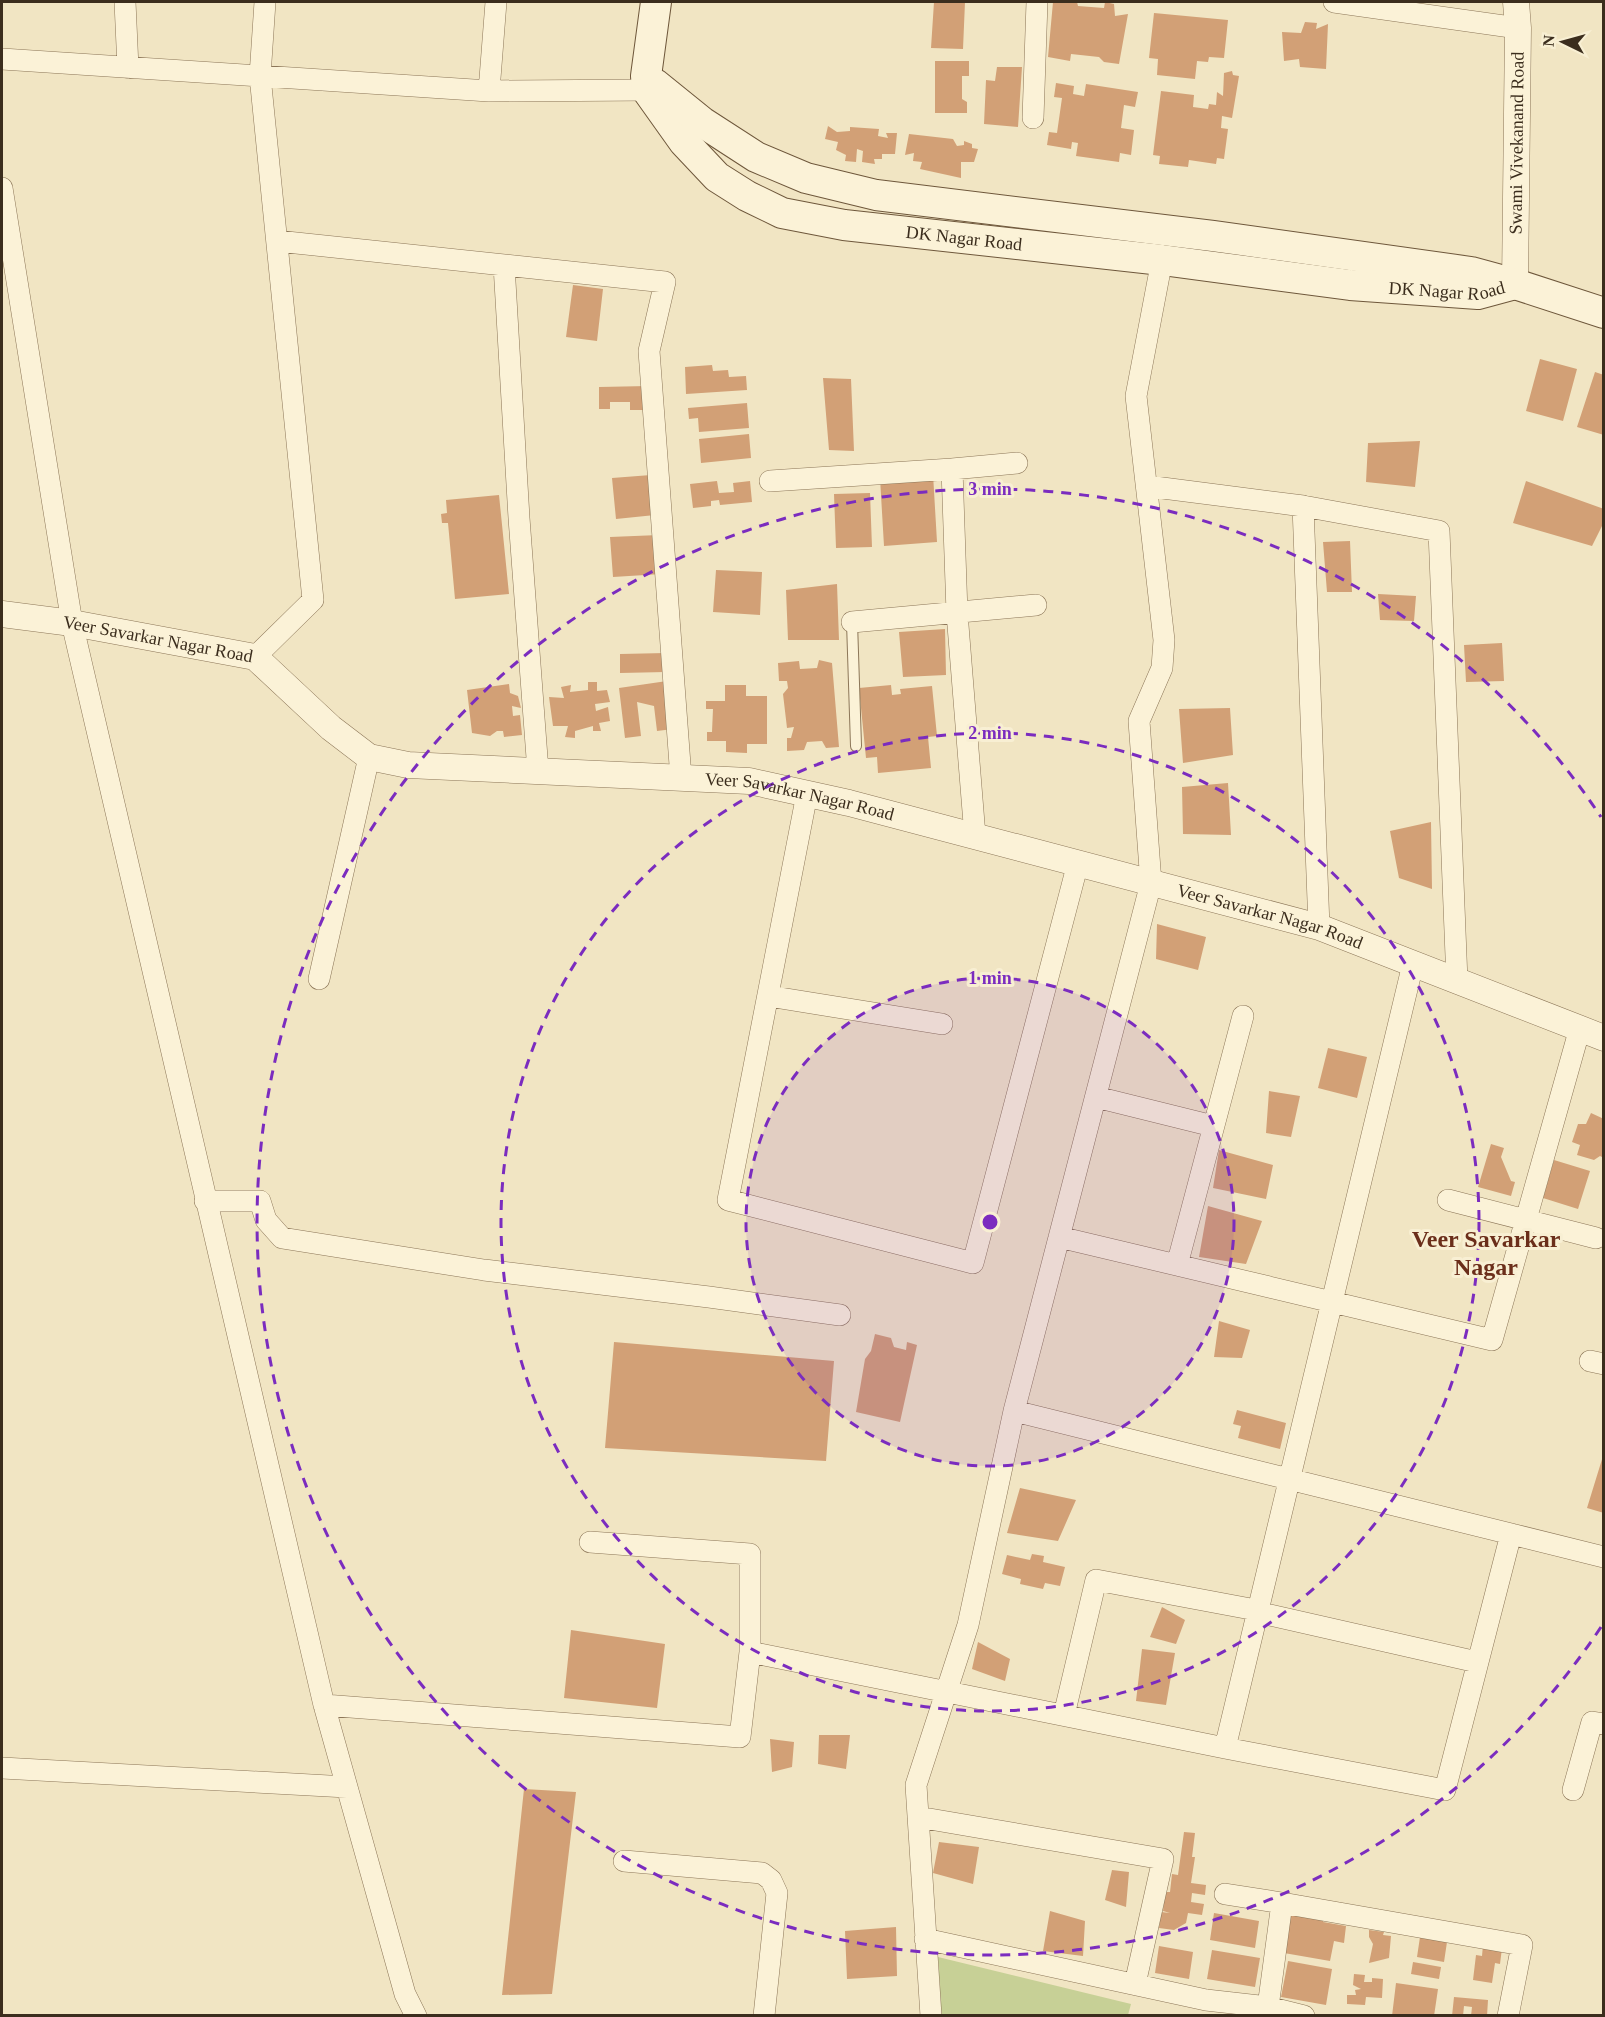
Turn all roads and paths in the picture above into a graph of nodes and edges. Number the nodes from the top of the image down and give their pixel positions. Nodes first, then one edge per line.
1 (125, 2) edge
2 (265, 2) edge
3 (496, 2) edge
4 (656, 2) edge
5 (1037, 2) edge
6 (1334, 2) edge
7 (1516, 2) edge
8 (1518, 27) junction
9 (2, 59) edge
10 (128, 68) junction
11 (260, 76) junction
12 (647, 83) junction
13 (489, 91) junction
14 (1033, 118) dead end
15 (2, 188) edge
16 (277, 241) junction
17 (1162, 260) junction
18 (504, 265) junction
19 (1515, 284) junction
20 (1604, 314) edge
21 (1017, 463) dead end
22 (952, 469) junction
23 (770, 481) dead end
24 (1147, 486) junction
25 (1303, 506) junction
26 (1036, 605) dead end
27 (957, 613) junction
28 (2, 615) edge
29 (852, 622) joint
30 (72, 623) junction
31 (255, 657) junction
32 (856, 746) dead end
33 (369, 756) junction
34 (538, 771) junction
35 (681, 778) junction
36 (807, 794) junction
37 (975, 837) junction
38 (1078, 863) junction
39 (1151, 883) junction
40 (1319, 927) junction
41 (1413, 964) junction
42 (319, 979) dead end
43 (1457, 981) junction
44 (768, 996) junction
45 (1243, 1016) dead end
46 (942, 1024) dead end
47 (1580, 1028) junction
48 (1604, 1038) edge
49 (1095, 1097) junction
50 (1214, 1126) junction
51 (1448, 1200) dead end
52 (206, 1201) junction
53 (1526, 1220) junction
54 (1059, 1237) junction
55 (1596, 1238) dead end
56 (1177, 1265) junction
57 (1332, 1302) junction
58 (840, 1315) dead end
59 (1014, 1412) junction
60 (1289, 1479) junction
61 (1511, 1534) junction
62 (590, 1542) dead end
63 (1604, 1557) edge
64 (1257, 1612) junction
65 (750, 1652) junction
66 (1478, 1662) junction
67 (946, 1691) junction
68 (324, 1705) junction
69 (1064, 1715) junction
70 (1604, 1724) edge
71 (1224, 1748) junction
72 (2, 1768) edge
73 (347, 1787) junction
74 (1573, 1790) dead end
75 (918, 1816) junction
76 (624, 1861) dead end
77 (1225, 1894) dead end
78 (1282, 1903) junction
79 (926, 1939) junction
80 (1135, 1984) junction
81 (1268, 2007) junction
82 (1204, 2008) edge
83 (416, 2016) edge
84 (764, 2016) edge
85 (931, 2016) edge
86 (1304, 2016) edge
87 (1508, 2016) edge

1 - 10 street
2 - 11 street
3 - 13 street
4 - 12 main road
5 - 14 street
6 - 8 street
7 - 8 street, Swami Vivekanand Road
8 - 19 street, Swami Vivekanand Road
9 - 10 street
10 - 11 street
11 - 13 street
11 - 16 street
12 - 13 street
12 - 17 main road, DK Nagar Road
12 - 19 main road, DK Nagar Road
15 - 30 street
16 - 18 street
16 - 31 street
17 - 19 main road, DK Nagar Road
17 - 24 street
18 - 34 street
18 - 35 street
19 - 20 main road
21 - 22 street
22 - 23 street
22 - 27 street
24 - 25 street
24 - 39 street
25 - 40 street
25 - 43 street
26 - 27 street
27 - 29 street
27 - 37 street
28 - 30 street, Veer Savarkar Nagar Road
29 - 32 lane
30 - 31 street, Veer Savarkar Nagar Road
30 - 52 street
31 - 33 street, Veer Savarkar Nagar Road
33 - 34 street, Veer Savarkar Nagar Road
33 - 42 street
34 - 35 street, Veer Savarkar Nagar Road
35 - 36 street, Veer Savarkar Nagar Road
36 - 37 street, Veer Savarkar Nagar Road
36 - 44 street
37 - 38 street, Veer Savarkar Nagar Road
38 - 39 street, Veer Savarkar Nagar Road
38 - 44 street
39 - 40 street, Veer Savarkar Nagar Road
39 - 49 street
40 - 41 street, Veer Savarkar Nagar Road
41 - 43 street, Veer Savarkar Nagar Road
41 - 57 street
43 - 47 street, Veer Savarkar Nagar Road
44 - 46 street
45 - 50 street
47 - 48 street, Veer Savarkar Nagar Road
47 - 53 street
49 - 50 street
49 - 54 street
50 - 56 street
51 - 53 street
52 - 58 street
52 - 68 street
53 - 55 street
53 - 57 street
54 - 56 street
54 - 59 street
56 - 57 street
57 - 60 street
59 - 60 street
59 - 67 street
60 - 61 street
60 - 64 street
61 - 63 street
61 - 66 street
62 - 65 street
64 - 66 street
64 - 69 street
64 - 71 street
65 - 67 street
65 - 68 street
66 - 71 street
67 - 69 street
67 - 75 street
68 - 73 street
69 - 71 street
70 - 74 street
72 - 73 street
73 - 83 street
75 - 79 street
75 - 80 street
76 - 84 street
77 - 78 street
78 - 81 street
78 - 87 street
79 - 80 street
79 - 85 street
80 - 82 street
81 - 82 street
81 - 86 street

